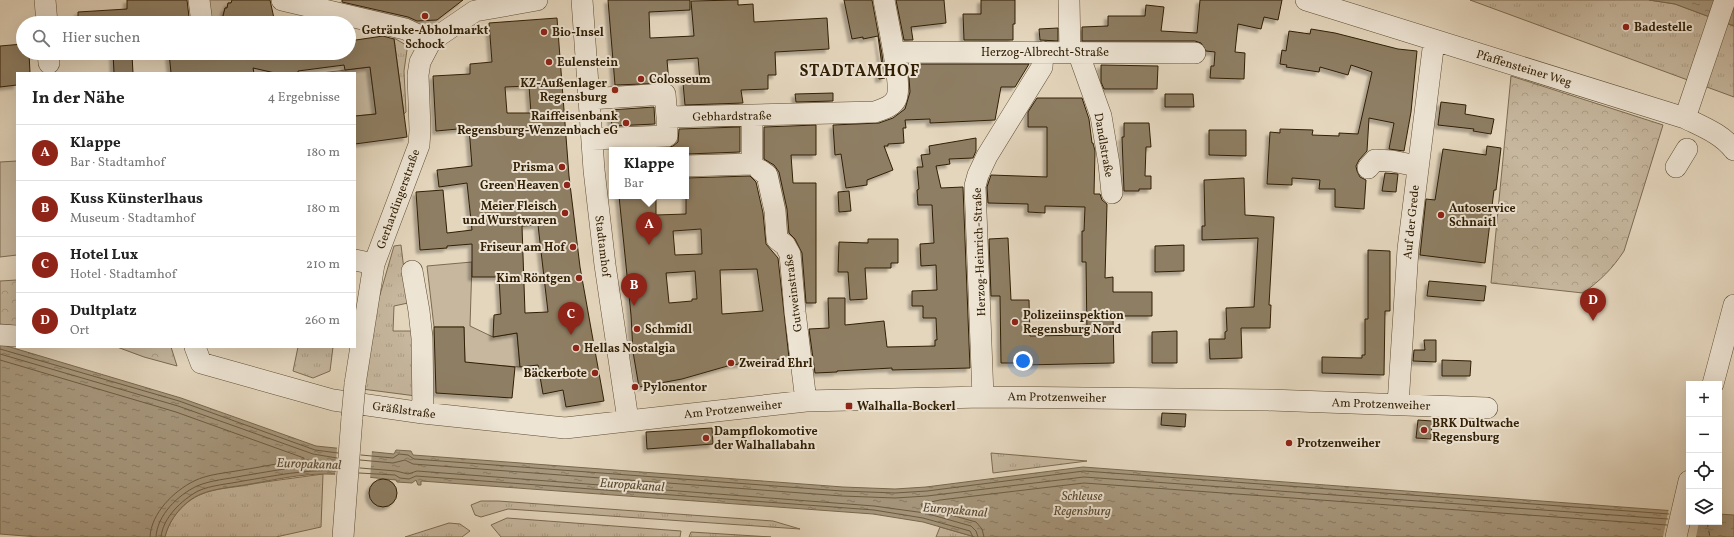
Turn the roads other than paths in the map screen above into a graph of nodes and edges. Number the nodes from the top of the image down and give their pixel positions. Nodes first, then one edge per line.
1 (45, 0) edge
2 (199, 0) edge
3 (282, 0) edge
4 (537, 0) edge
5 (582, 0) edge
6 (884, 0) edge
7 (1069, 0) edge
8 (1306, 0) edge
9 (1725, 0) edge
10 (46, 16) edge
11 (201, 16) edge
12 (350, 16) edge
13 (356, 17) edge
14 (1434, 40) junction
15 (431, 41) junction
16 (894, 52) junction
17 (1043, 52) junction
18 (1074, 52) junction
19 (1195, 53) dead end
20 (589, 99) junction
21 (752, 116) junction
22 (1685, 118) junction
23 (667, 134) edge
24 (592, 139) junction
25 (1688, 149) dead end
26 (1734, 150) edge
27 (689, 166) edge
28 (755, 166) junction
29 (1417, 166) junction
30 (1676, 167) dead end
31 (1368, 168) dead end
32 (603, 169) edge
33 (1112, 193) dead end
34 (365, 262) edge
35 (412, 271) dead end
36 (1734, 305) edge
37 (0, 334) edge
38 (16, 336) edge
39 (195, 348) edge
40 (1714, 381) edge
41 (983, 397) junction
42 (806, 401) junction
43 (1398, 405) junction
44 (1486, 408) dead end
45 (423, 413) junction
46 (628, 420) junction
47 (1687, 489) edge
48 (343, 537) edge
49 (1676, 537) edge

1 - 10 street
2 - 11 street
3 - 12 street
4 - 15 street
5 - 20 street, Stadtamhof
6 - 16 street
7 - 18 street, Dandlstraße
8 - 14 street, Pfaffensteiner Weg
9 - 22 street
13 - 15 street
14 - 22 street, Pfaffensteiner Weg
14 - 29 street, Auf der Grede
15 - 34 street, Gerhardingerstraße
16 - 17 street, Herzog-Albrecht-Straße
16 - 21 street, Gebhardstraße
17 - 18 street, Herzog-Albrecht-Straße
17 - 41 street, Herzog-Heinrich-Straße
18 - 19 street, Herzog-Albrecht-Straße
18 - 33 street, Dandlstraße
20 - 23 street
20 - 24 street, Stadtamhof
21 - 23 street, Gebhardstraße
21 - 28 street
22 - 26 street, Pfaffensteiner Weg
23 - 24 street, Gebhardstraße
24 - 32 street, Stadtamhof
25 - 30 street
27 - 28 street
28 - 42 street, Gutweinstraße
29 - 31 street
29 - 43 street, Auf der Grede
32 - 46 street, Stadtamhof
34 - 48 street, Gerhardingerstraße, bridge
35 - 45 street
36 - 40 street
37 - 38 street
39 - 45 street, Gräßlstraße
41 - 42 street, Am Protzenweiher
41 - 43 street, Am Protzenweiher
42 - 46 street, Am Protzenweiher
43 - 44 street, Am Protzenweiher
45 - 46 street, Gräßlstraße
47 - 49 street

